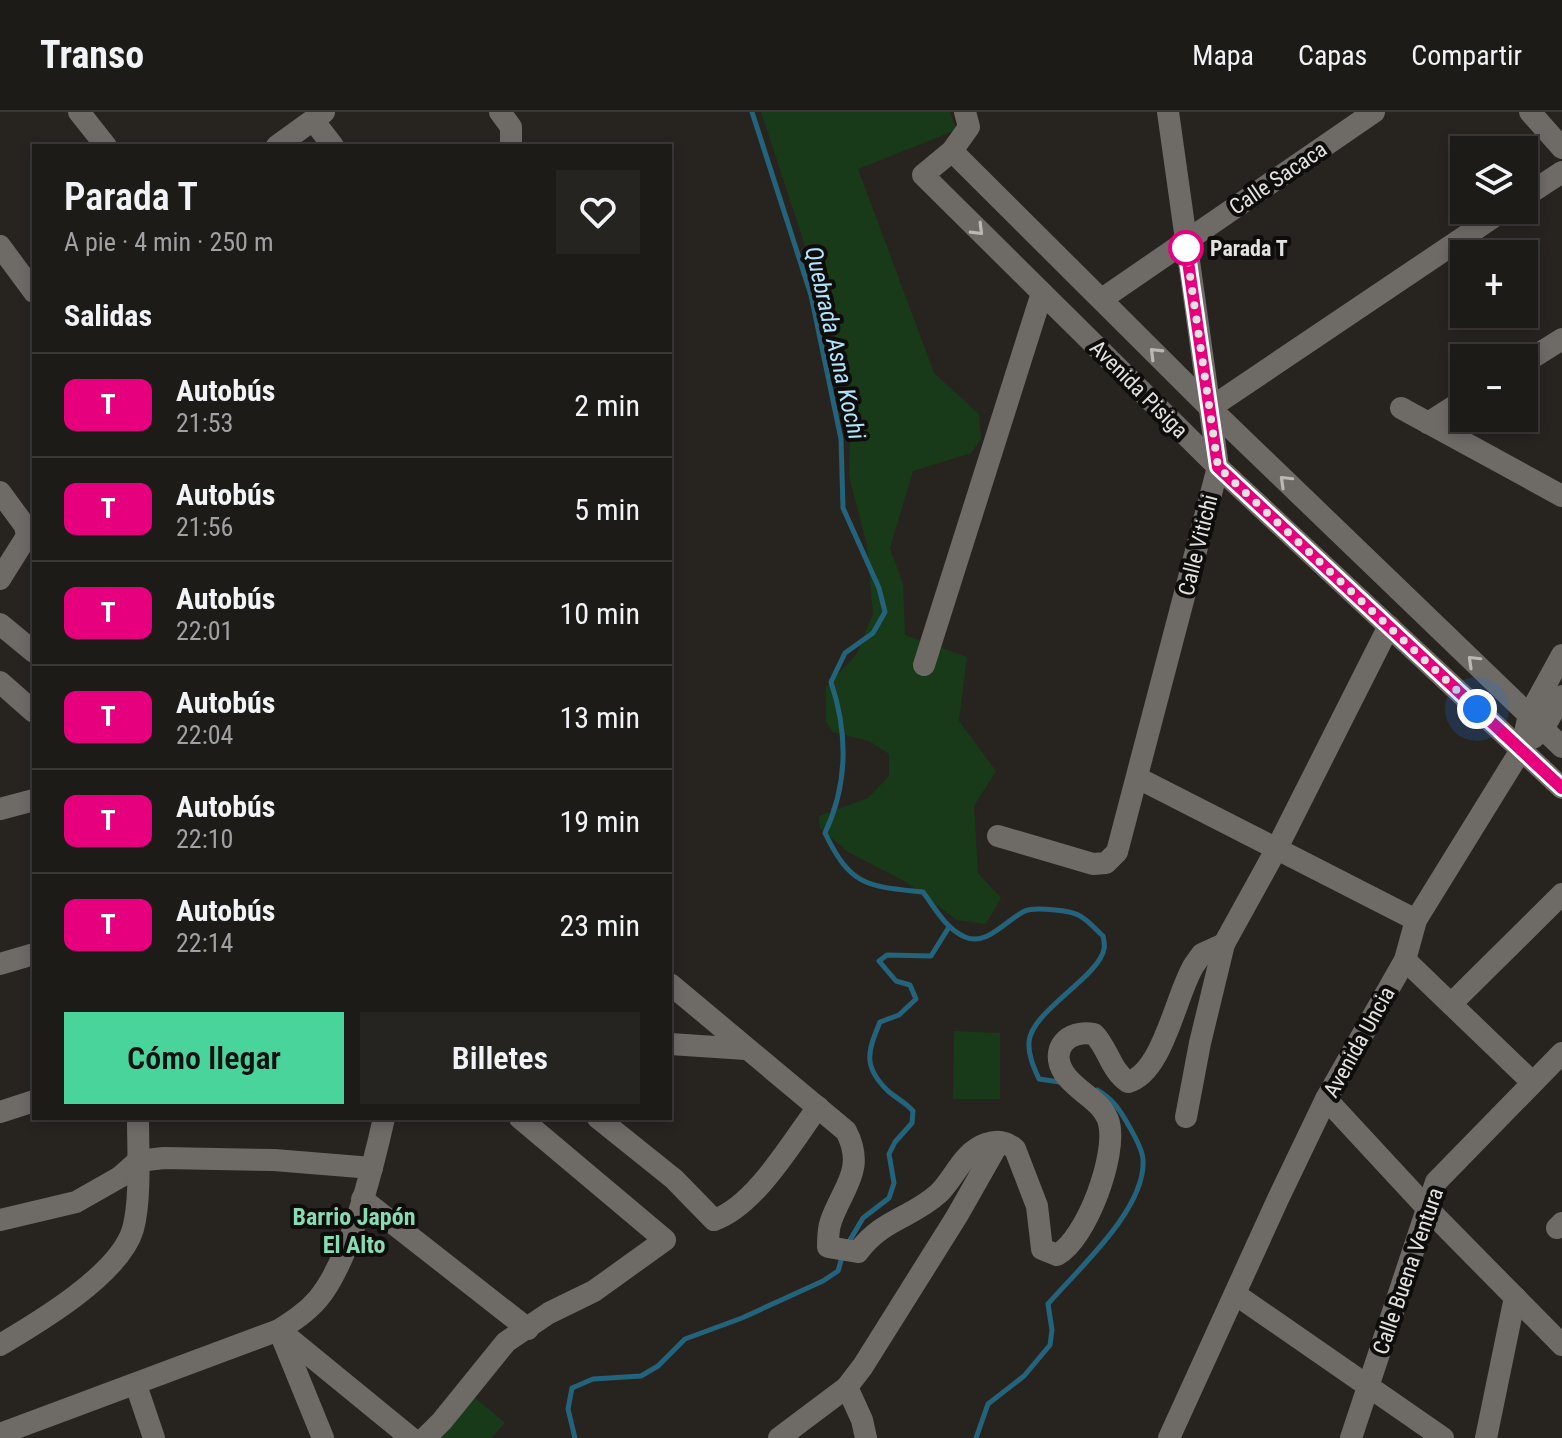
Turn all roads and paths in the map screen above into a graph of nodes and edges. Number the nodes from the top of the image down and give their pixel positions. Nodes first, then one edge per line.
1 (79, 112) edge
2 (500, 112) edge
3 (965, 112) edge
4 (1168, 112) edge
5 (1374, 112) edge
6 (1530, 112) edge
7 (318, 116) edge
8 (1346, 122) edge
9 (104, 144) edge
10 (280, 144) edge
11 (332, 144) edge
12 (511, 144) edge
13 (1562, 148) edge
14 (952, 151) junction
15 (1562, 172) edge
16 (1538, 188) edge
17 (1483, 224) edge
18 (1185, 241) junction
19 (0, 246) edge
20 (32, 289) edge
21 (1042, 293) junction
22 (1102, 299) junction
23 (1557, 348) edge
24 (1538, 357) edge
25 (1210, 408) junction
26 (1401, 408) dead end
27 (1450, 409) edge
28 (1428, 423) junction
29 (1218, 467) junction
30 (0, 492) edge
31 (1562, 496) edge
32 (0, 579) edge
33 (0, 624) edge
34 (1389, 626) junction
35 (32, 650) edge
36 (1562, 655) edge
37 (924, 665) dead end
38 (0, 682) edge
39 (1562, 696) edge
40 (32, 710) edge
41 (1536, 722) junction
42 (1562, 747) edge
43 (1521, 750) junction
44 (1138, 778) junction
45 (1562, 788) edge
46 (32, 801) edge
47 (0, 809) edge
48 (998, 836) dead end
49 (1277, 848) junction
50 (1562, 894) edge
51 (1416, 920) junction
52 (1224, 944) junction
53 (32, 955) edge
54 (1405, 960) junction
55 (0, 964) edge
56 (672, 986) edge
57 (1451, 1004) junction
58 (672, 1044) edge
59 (746, 1049) junction
60 (1562, 1053) edge
61 (1532, 1082) junction
62 (1326, 1099) junction
63 (32, 1102) edge
64 (818, 1107) junction
65 (0, 1112) edge
66 (1186, 1117) dead end
67 (138, 1120) edge
68 (384, 1120) edge
69 (522, 1120) edge
70 (600, 1120) edge
71 (999, 1142) junction
72 (138, 1161) junction
73 (372, 1168) junction
74 (362, 1199) junction
75 (1427, 1208) junction
76 (0, 1220) edge
77 (1235, 1294) junction
78 (1515, 1297) junction
79 (528, 1329) junction
80 (279, 1330) junction
81 (0, 1345) edge
82 (1562, 1345) edge
83 (136, 1385) junction
84 (1368, 1386) junction
85 (847, 1387) junction
86 (0, 1434) edge
87 (154, 1438) edge
88 (323, 1438) edge
89 (411, 1438) edge
90 (425, 1438) edge
91 (779, 1438) edge
92 (866, 1438) edge
93 (1169, 1438) edge
94 (1351, 1438) edge
95 (1443, 1438) edge
96 (1486, 1438) edge

1 - 9 street
2 - 12 street
3 - 14 street, Avenida Pisiga
4 - 18 street, Calle Vitichi
5 - 8 street, Calle Sacaca
6 - 13 street
7 - 10 street
7 - 11 street
8 - 18 street, Calle Sacaca
14 -> 21 street, Avenida Pisiga
14 - 22 street, Avenida Pisiga
15 - 16 street
17 - 25 street
18 - 22 street, Calle Sacaca
18 - 25 street, Calle Vitichi
19 - 20 street
21 - 29 street, Avenida Pisiga
21 - 37 street
25 -> 22 street, Avenida Pisiga
23 - 24 street
25 - 29 street, Calle Vitichi
41 -> 25 street, Avenida Pisiga
26 - 28 street
27 - 28 street
28 - 31 street
29 - 34 street, Avenida Pisiga
29 - 44 street, Calle Vitichi
30 - 32 street
33 - 35 street
34 - 43 street, Avenida Pisiga
34 - 49 street
36 - 41 street, Avenida Uncia
38 - 40 street
39 - 41 street
41 - 42 street, Avenida Pisiga
41 - 43 street, Avenida Uncia
43 - 45 street, Avenida Pisiga
43 - 51 street, Avenida Uncia
44 - 48 street, Calle Vitichi
44 - 49 street
46 - 47 street
49 - 51 street
49 - 52 street
50 - 57 street
51 - 54 street, Avenida Uncia
52 - 66 street
52 - 71 street
53 - 55 street
54 - 57 street
54 - 62 street, Avenida Uncia
56 - 59 street
57 - 61 street
58 - 59 street
59 - 64 street
60 - 61 street, Calle Buena Ventura
61 - 75 street, Calle Buena Ventura
62 - 75 street
62 - 77 street, Avenida Uncia
63 - 65 street
64 - 70 street
64 - 71 street
67 - 72 street
68 - 73 street
69 - 79 street
71 - 85 street
72 - 73 street
72 - 76 street
72 - 81 street
73 - 74 street
74 - 79 street
74 - 80 street
75 - 78 street
75 - 84 street, Calle Buena Ventura
77 - 84 street
77 - 93 street, Avenida Uncia
78 - 82 street
78 - 96 street
79 - 90 street
80 - 83 street
80 - 88 street
80 - 89 street
83 - 86 street
83 - 87 street
84 - 94 street, Calle Buena Ventura
84 - 95 street
85 - 91 street
85 - 92 street

